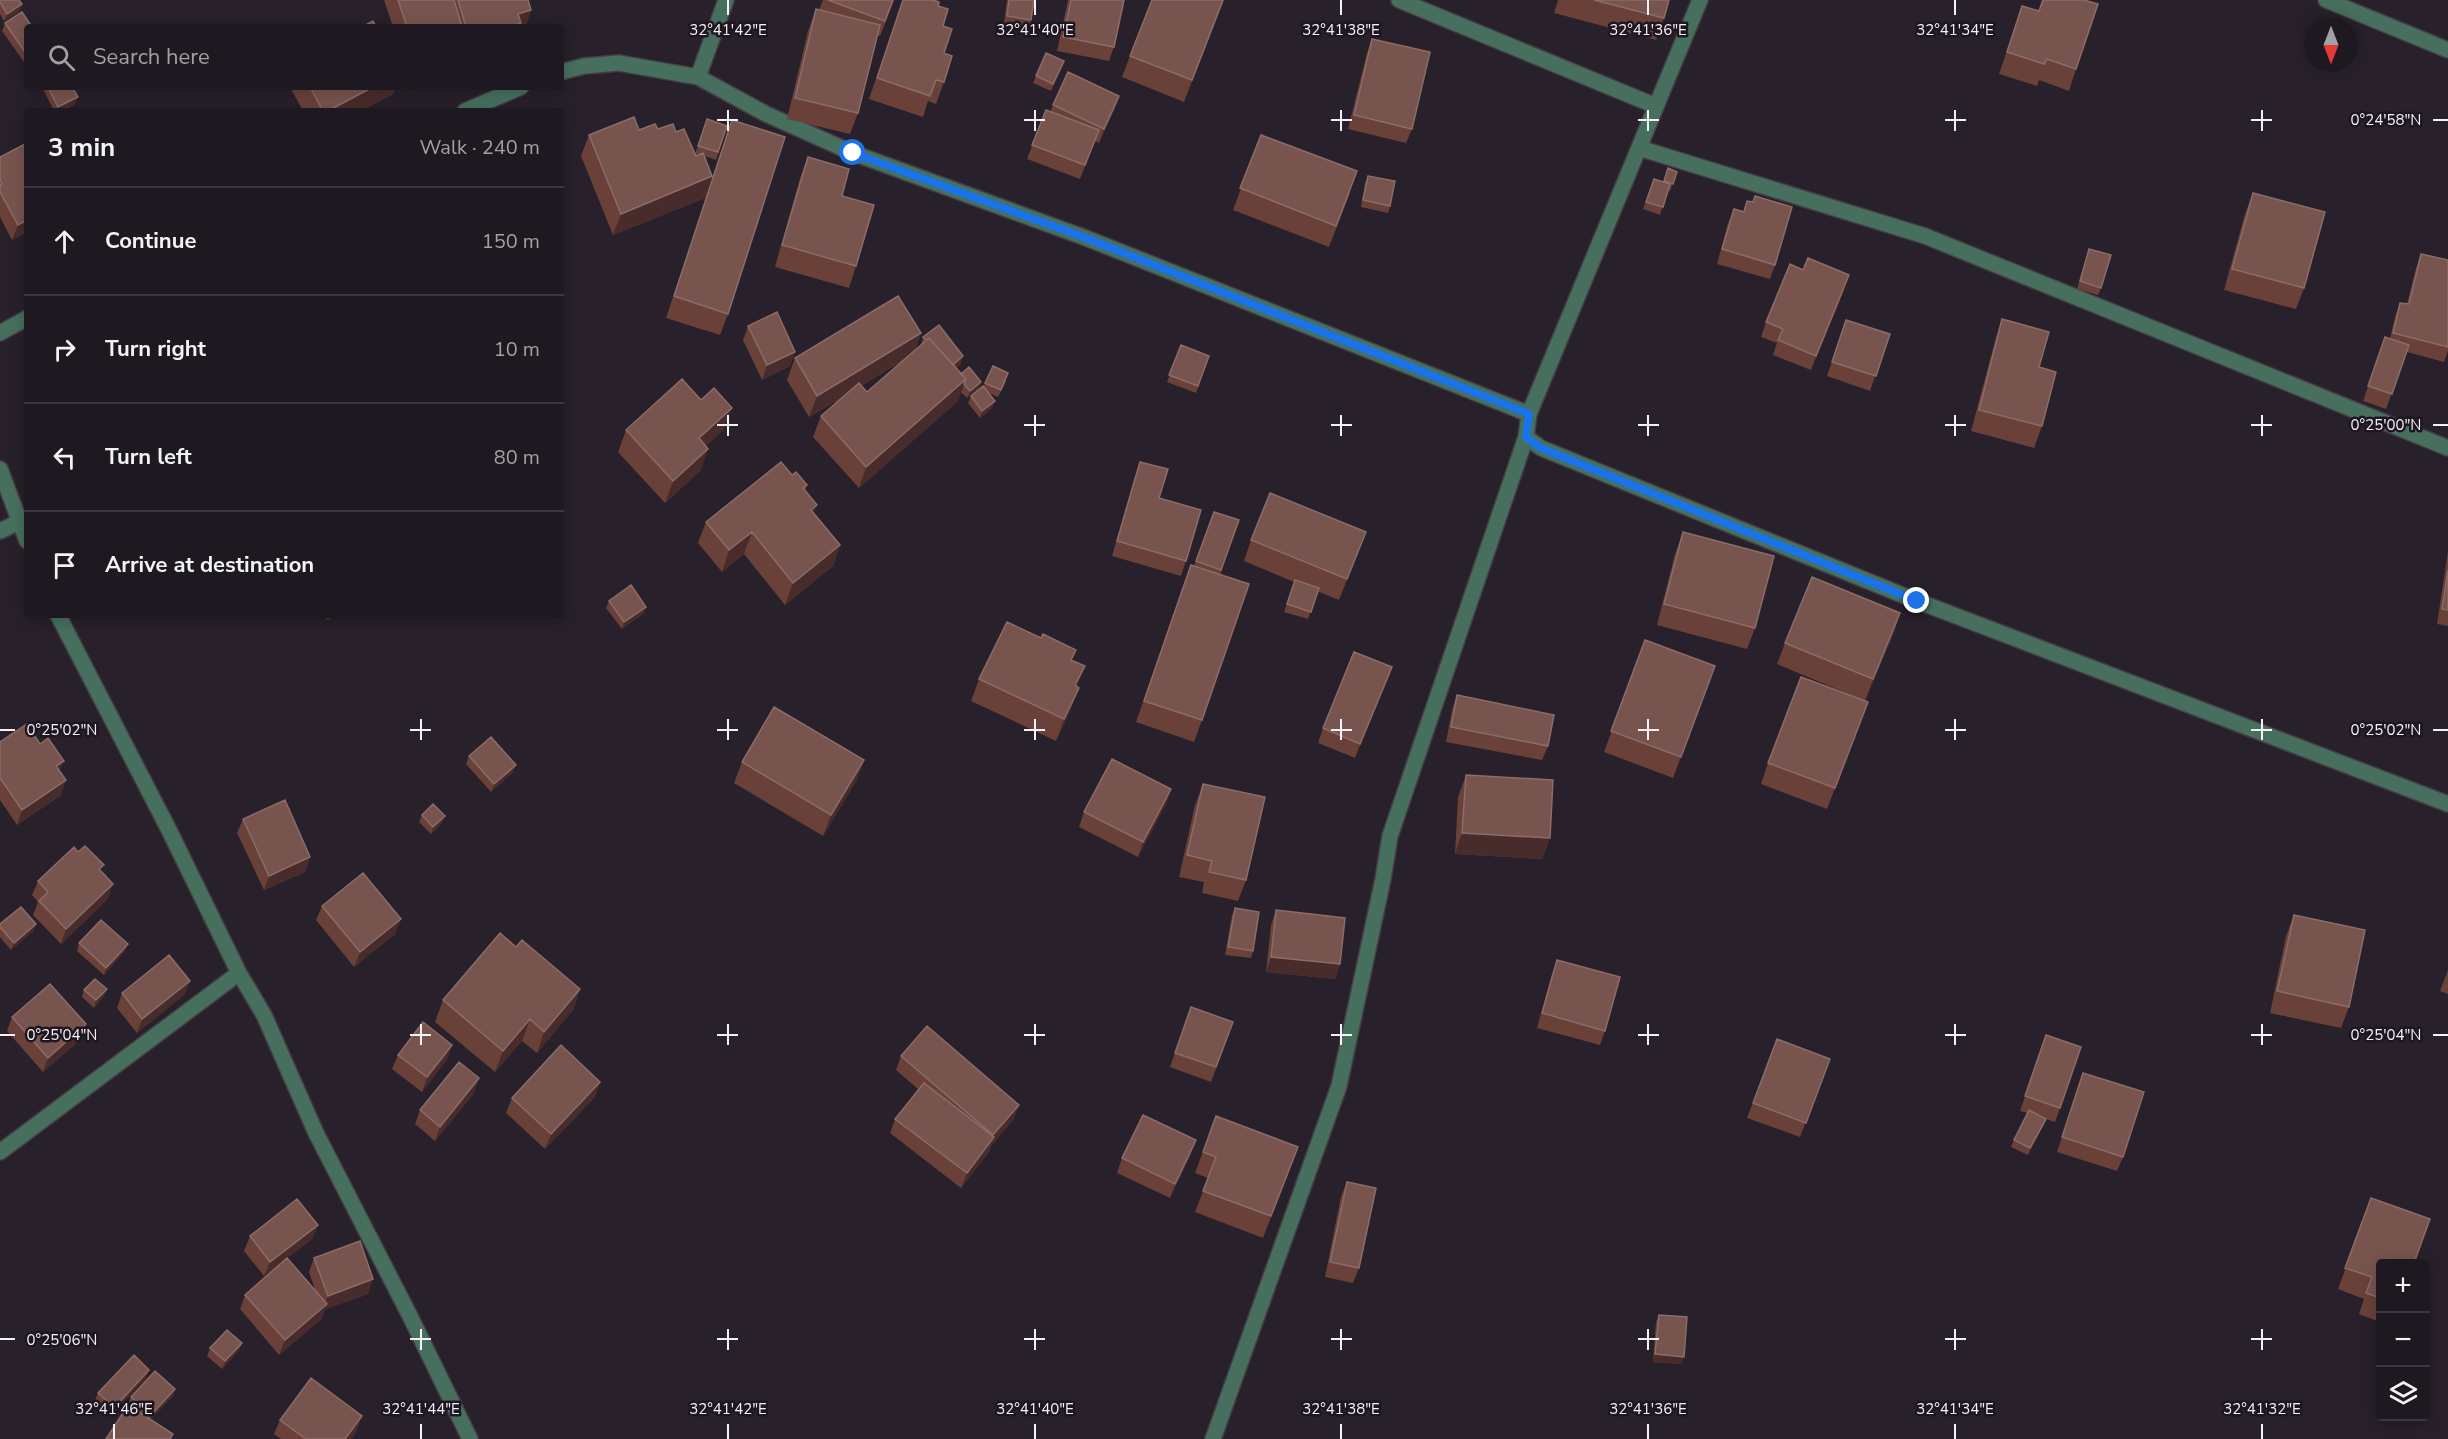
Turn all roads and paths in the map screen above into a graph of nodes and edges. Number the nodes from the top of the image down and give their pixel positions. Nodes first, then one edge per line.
1 (726, 0) edge
2 (1399, 0) edge
3 (1700, 0) edge
4 (2326, 0) edge
5 (2448, 50) edge
6 (564, 71) edge
7 (698, 77) junction
8 (514, 90) edge
9 (1656, 106) junction
10 (472, 108) edge
11 (1639, 148) junction
12 (24, 320) edge
13 (0, 333) edge
14 (1529, 414) junction
15 (1526, 437) junction
16 (2448, 448) edge
17 (0, 469) edge
18 (19, 522) junction
19 (0, 531) edge
20 (24, 534) edge
21 (60, 618) edge
22 (2448, 804) edge
23 (240, 973) junction
24 (0, 1152) edge
25 (470, 1439) edge
26 (1213, 1439) edge

1 - 7 street
2 - 9 street
3 - 9 street
4 - 5 street
6 - 7 street
7 - 14 street
8 - 10 street
9 - 11 street
11 - 14 street
11 - 16 street
12 - 13 street
14 - 15 street
15 - 22 street
15 - 26 street
17 - 18 street
18 - 19 street
18 - 20 street
21 - 23 street
23 - 24 street
23 - 25 street

